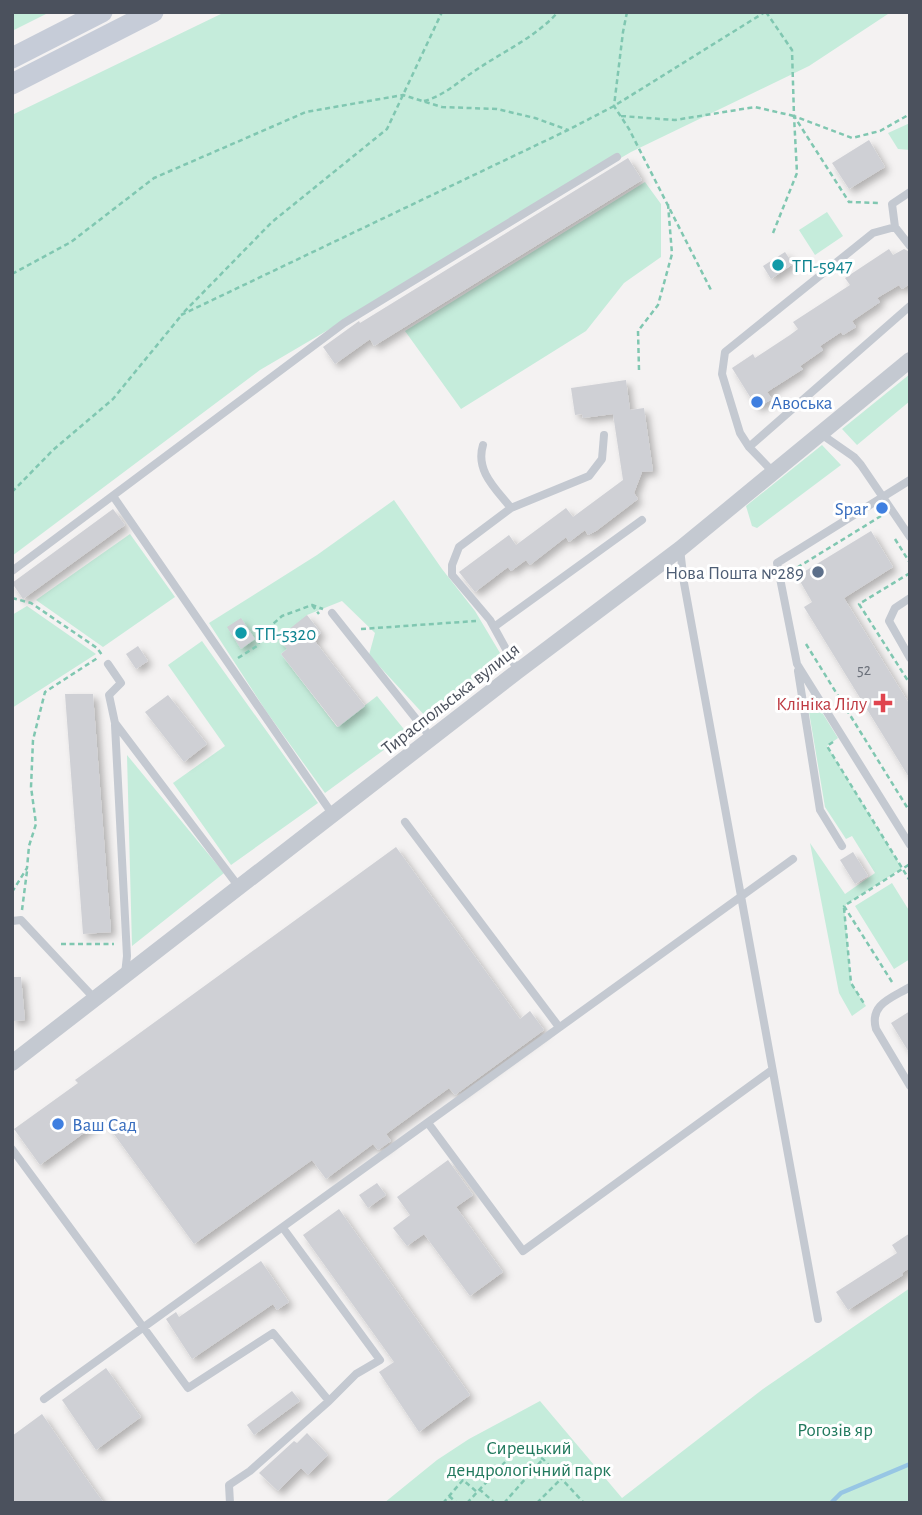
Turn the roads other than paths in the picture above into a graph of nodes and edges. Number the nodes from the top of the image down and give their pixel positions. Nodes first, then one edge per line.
1 (102, 12) edge
2 (153, 12) edge
3 (12, 58) edge
4 (12, 84) edge
5 (617, 157) dead end
6 (910, 192) edge
7 (895, 227) junction
8 (910, 246) edge
9 (910, 306) edge
10 (910, 360) edge
11 (821, 434) junction
12 (604, 435) dead end
13 (483, 445) dead end
14 (749, 447) junction
15 (774, 473) junction
16 (910, 480) edge
17 (113, 496) junction
18 (884, 496) junction
19 (511, 508) junction
20 (642, 520) dead end
21 (910, 537) edge
22 (680, 549) junction
23 (12, 571) edge
24 (910, 598) edge
25 (332, 613) road end
26 (492, 624) junction
27 (910, 658) edge
28 (108, 664) road end
29 (797, 664) junction
30 (518, 671) junction
31 (115, 723) junction
32 (432, 739) junction
33 (333, 815) junction
34 (405, 822) dead end
35 (910, 845) edge
36 (842, 846) dead end
37 (793, 859) dead end
38 (239, 887) junction
39 (740, 895) junction
40 (16, 921) edge
41 (125, 974) junction
42 (910, 987) edge
43 (94, 998) junction
44 (559, 1027) junction
45 (12, 1063) edge
46 (772, 1070) junction
47 (910, 1086) edge
48 (428, 1123) junction
49 (12, 1149) edge
50 (283, 1228) junction
51 (818, 1319) dead end
52 (144, 1328) junction
53 (44, 1399) dead end
54 (329, 1401) junction
55 (230, 1503) edge

1 - 3 main road
2 - 4 main road
5 - 17 lane
6 - 7 lane
7 - 8 lane
7 - 14 lane
9 - 14 lane
10 - 11 street, Тираспольська вулиця
11 - 15 street, Тираспольська вулиця
11 - 18 lane
12 - 19 lane
13 - 19 lane
14 - 15 lane
15 - 22 street, Тираспольська вулиця
16 - 18 lane
17 - 23 lane
17 - 33 lane
18 - 21 lane
18 - 29 lane
19 - 26 lane
20 - 26 lane
22 - 30 street, Тираспольська вулиця
22 - 39 lane
24 - 27 lane
25 - 32 lane
26 - 30 lane
28 - 31 lane
29 - 35 lane
29 - 36 lane
30 - 32 street, Тираспольська вулиця
31 - 38 lane
31 - 41 lane
32 - 33 street, Тираспольська вулиця
33 - 38 street, Тираспольська вулиця
34 - 44 lane
37 - 39 lane
38 - 41 street, Тираспольська вулиця
39 - 44 lane
39 - 46 lane
40 - 43 lane
41 - 43 street, Тираспольська вулиця
42 - 47 lane
43 - 45 street, Тираспольська вулиця
44 - 48 lane
46 - 48 lane
46 - 51 lane
48 - 50 lane
49 - 52 lane
50 - 52 lane
50 - 54 lane
52 - 53 lane
52 - 54 lane
54 - 55 lane

